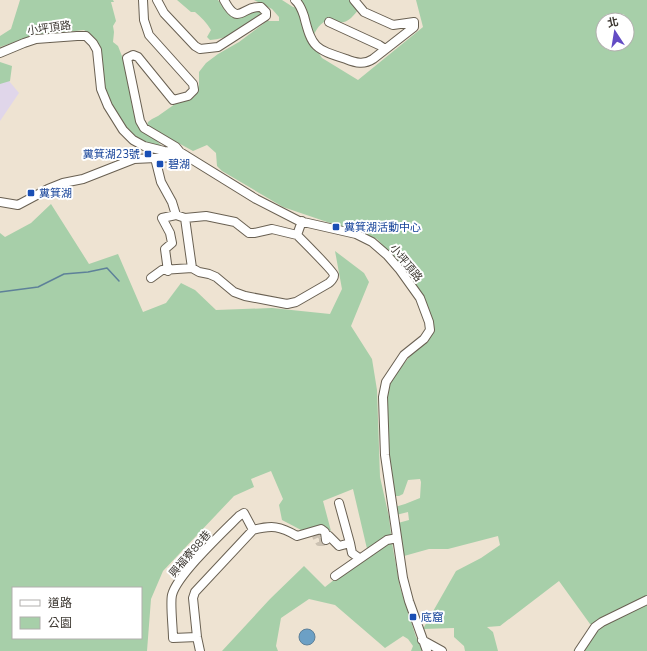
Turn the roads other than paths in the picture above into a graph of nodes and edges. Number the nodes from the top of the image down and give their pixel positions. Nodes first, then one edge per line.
1 (143, 0) edge
2 (157, 0) edge
3 (224, 0) edge
4 (295, 0) edge
5 (354, 0) edge
6 (329, 22) dead end
7 (385, 49) junction
8 (0, 53) edge
9 (182, 153) junction
10 (155, 158) junction
11 (0, 202) edge
12 (176, 215) junction
13 (185, 218) junction
14 (302, 221) junction
15 (297, 236) junction
16 (192, 268) junction
17 (168, 271) junction
18 (151, 278) dead end
19 (339, 503) dead end
20 (253, 530) junction
21 (397, 538) junction
22 (350, 543) junction
23 (359, 558) junction
24 (335, 576) dead end
25 (647, 600) edge
26 (196, 637) junction
27 (422, 640) junction
28 (200, 651) edge
29 (427, 651) edge
30 (442, 651) edge
31 (579, 651) edge

1 - 9 street
2 - 3 street
4 - 7 street
5 - 7 street
6 - 7 street
8 - 9 street, 小坪頂路
9 - 10 street
9 - 14 street, 小坪頂路
10 - 11 street
10 - 12 street
12 - 13 street
12 - 17 street
13 - 15 street
13 - 16 street
14 - 15 street
14 - 21 street, 小坪頂路
15 - 16 street
16 - 17 street
17 - 18 street
19 - 22 street
20 - 22 street
20 - 26 street
20 - 26 street, 興福寮88巷
21 - 23 street
21 - 27 street, 小坪頂路
22 - 23 street
23 - 24 street
25 - 31 street
26 - 28 street
27 - 29 street, 小坪頂路
27 - 30 street

